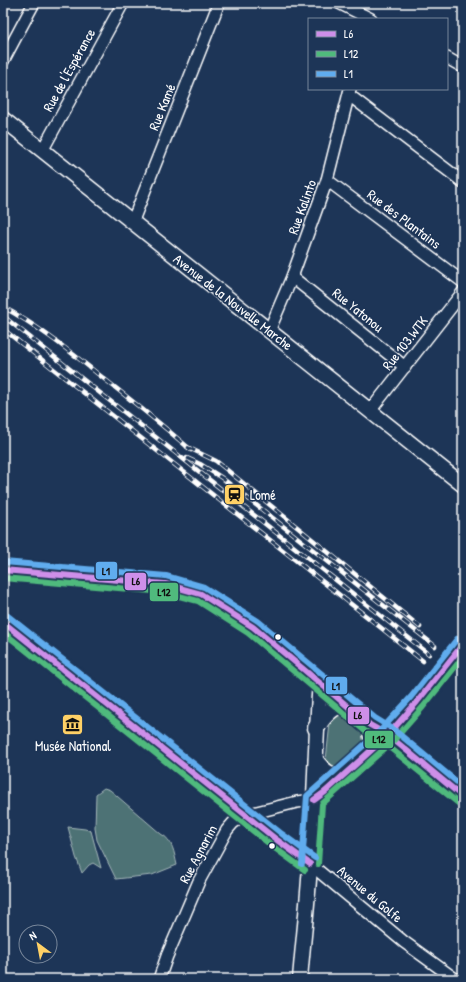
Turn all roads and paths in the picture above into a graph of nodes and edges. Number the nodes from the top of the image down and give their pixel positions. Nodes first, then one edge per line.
1 (34, 3) edge
2 (123, 3) edge
3 (219, 3) edge
4 (339, 3) edge
5 (367, 18) edge
6 (448, 59) edge
7 (3, 61) edge
8 (463, 67) edge
9 (349, 92) edge
10 (3, 120) edge
11 (42, 151) junction
12 (328, 180) junction
13 (463, 182) edge
14 (132, 223) junction
15 (292, 277) junction
16 (463, 282) edge
17 (463, 292) edge
18 (269, 331) junction
19 (405, 367) junction
20 (370, 411) junction
21 (463, 485) edge
22 (3, 570) edge
23 (3, 622) edge
24 (463, 644) edge
25 (320, 682) junction
26 (352, 709) junction
27 (370, 725) junction
28 (316, 728) junction
29 (388, 735) junction
30 (374, 749) junction
31 (316, 760) junction
32 (341, 776) junction
33 (463, 797) edge
34 (314, 800) junction
35 (245, 815) junction
36 (310, 864) junction
37 (159, 979) edge
38 (300, 979) edge
39 (455, 979) edge

1 - 7 street
2 - 11 street, Rue de l'Espérance
3 - 14 street, Rue Kamé
4 - 5 street
6 - 8 street
9 - 12 street, Rue Kalinto
9 - 13 street
10 - 11 street, Avenue de la Nouvelle Marche
11 - 14 street, Avenue de la Nouvelle Marche
12 - 15 street, Rue Kalinto
12 - 16 street, Rue des Plantains
14 - 18 street, Avenue de la Nouvelle Marche
15 - 18 street, Rue Kalinto
15 - 19 street, Rue Yatonou
17 - 19 street, Rue 103.WTK
18 - 20 street, Avenue de la Nouvelle Marche
19 - 20 street, Rue 103.WTK
20 - 21 street, Avenue de la Nouvelle Marche
22 - 25 main road
23 - 35 street, Avenue du Golfe
24 - 29 street
25 - 26 main road
25 - 28 street
26 - 27 main road
26 - 28 main road
27 - 29 main road
27 - 30 main road
28 - 31 street
29 - 30 street
29 - 33 main road
30 - 32 street
31 - 32 street
31 - 34 street
32 - 34 street
34 - 35 street, Rue Agnarim
34 - 36 street
35 - 36 street, Avenue du Golfe
35 - 37 street, Rue Agnarim
36 - 38 street
36 - 39 street, Avenue du Golfe

